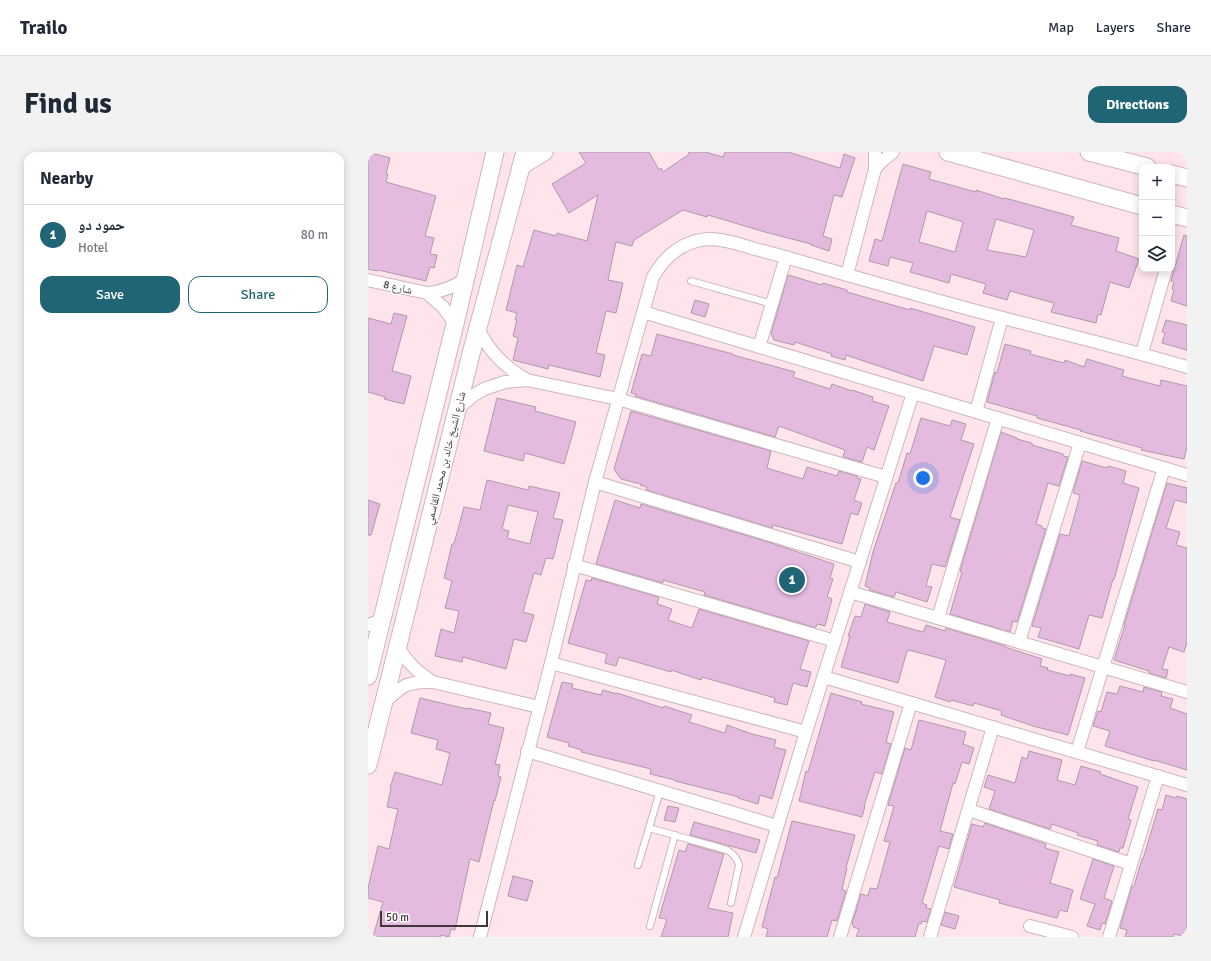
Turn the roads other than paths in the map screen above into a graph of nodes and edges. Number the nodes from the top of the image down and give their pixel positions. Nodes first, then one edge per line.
1 (495, 152) edge
2 (544, 152) edge
3 (875, 152) edge
4 (893, 152) edge
5 (948, 152) edge
6 (1089, 152) edge
7 (523, 159) edge
8 (1139, 165) edge
9 (875, 169) junction
10 (1175, 175) edge
11 (1187, 178) edge
12 (1139, 205) edge
13 (1175, 215) edge
14 (1187, 218) edge
15 (786, 257) junction
16 (1165, 272) edge
17 (847, 275) junction
18 (465, 279) junction
19 (368, 280) edge
20 (691, 281) dead end
21 (427, 293) junction
22 (772, 304) junction
23 (643, 312) junction
24 (1002, 318) junction
25 (455, 324) junction
26 (478, 328) junction
27 (759, 347) junction
28 (1142, 353) junction
29 (1187, 366) edge
30 (528, 380) junction
31 (913, 393) junction
32 (618, 399) junction
33 (457, 409) junction
34 (976, 412) junction
35 (998, 418) junction
36 (1080, 443) junction
37 (1164, 468) junction
38 (1187, 475) edge
39 (886, 477) junction
40 (595, 482) junction
41 (860, 562) junction
42 (574, 565) junction
43 (850, 592) junction
44 (938, 618) junction
45 (375, 622) edge
46 (835, 641) junction
47 (1019, 642) junction
48 (371, 645) edge
49 (398, 647) junction
50 (551, 663) junction
51 (1103, 667) junction
52 (368, 676) edge
53 (824, 677) junction
54 (433, 682) junction
55 (1186, 689) edge
56 (383, 703) junction
57 (911, 703) junction
58 (539, 707) junction
59 (993, 727) junction
60 (806, 732) junction
61 (527, 751) junction
62 (1077, 752) junction
63 (368, 765) edge
64 (1158, 776) junction
65 (1187, 785) edge
66 (660, 791) junction
67 (968, 810) junction
68 (777, 826) junction
69 (649, 828) junction
70 (675, 835) junction
71 (1131, 864) junction
72 (638, 865) dead end
73 (731, 903) dead end
74 (650, 926) dead end
75 (1030, 926) dead end
76 (480, 937) edge
77 (744, 937) edge
78 (840, 937) edge
79 (930, 937) edge
80 (1072, 937) edge
81 (1110, 937) edge

1 - 18 main road, شارع الشيخ خالد بن محمد القاسمي
2 - 7 main road
3 - 9 street
4 - 9 street
5 - 12 main road
6 - 8 main road
7 - 26 main road, شارع الشيخ خالد بن محمد القاسمي
9 - 17 street
10 - 11 main road
13 - 14 main road
15 - 17 street
15 - 22 street
15 - 23 street
16 - 28 street
17 - 24 street
18 - 21 street, شارع 8
18 - 25 main road, شارع الشيخ خالد بن محمد القاسمي
19 - 21 street, شارع 8
20 - 22 lane
21 - 25 street, شارع 8
22 - 27 street
23 - 27 street
23 - 32 street
24 - 28 street
24 - 34 street
25 - 45 main road, شارع الشيخ خالد بن محمد القاسمي
26 - 30 street
26 - 33 main road, شارع الشيخ خالد بن محمد القاسمي
27 - 31 street
28 - 29 street
30 - 32 street
30 - 33 street
31 - 34 street
31 - 39 street
32 - 39 street
32 - 40 street
33 - 49 main road, شارع الشيخ خالد بن محمد القاسمي
34 - 35 street
35 - 36 street
35 - 44 street
36 - 37 street
36 - 47 street
37 - 38 street
37 - 51 street
39 - 41 street
40 - 41 street
40 - 42 street
41 - 43 street
42 - 46 street
42 - 50 street
43 - 44 street
43 - 46 street
44 - 47 street
45 - 48 main road, شارع الشيخ خالد بن محمد القاسمي
46 - 53 street
47 - 51 street
48 - 52 main road, شارع الشيخ خالد بن محمد القاسمي
49 - 54 street
49 - 56 main road, شارع الشيخ خالد بن محمد القاسمي
50 - 58 street
50 - 60 street
51 - 55 street
51 - 62 street
53 - 57 street
53 - 60 street
54 - 56 street
54 - 58 street
56 - 63 main road, شارع الشيخ خالد بن محمد القاسمي
57 - 59 street
57 - 78 street
58 - 61 street
59 - 62 street
59 - 67 street
60 - 68 street
61 - 66 street
61 - 76 street
62 - 64 street
64 - 65 street
64 - 71 street
66 - 68 street
66 - 69 lane
67 - 71 street
67 - 79 street
68 - 77 street
69 - 70 lane
69 - 72 lane
70 - 73 lane
70 - 74 lane
71 - 81 street
75 - 80 street

